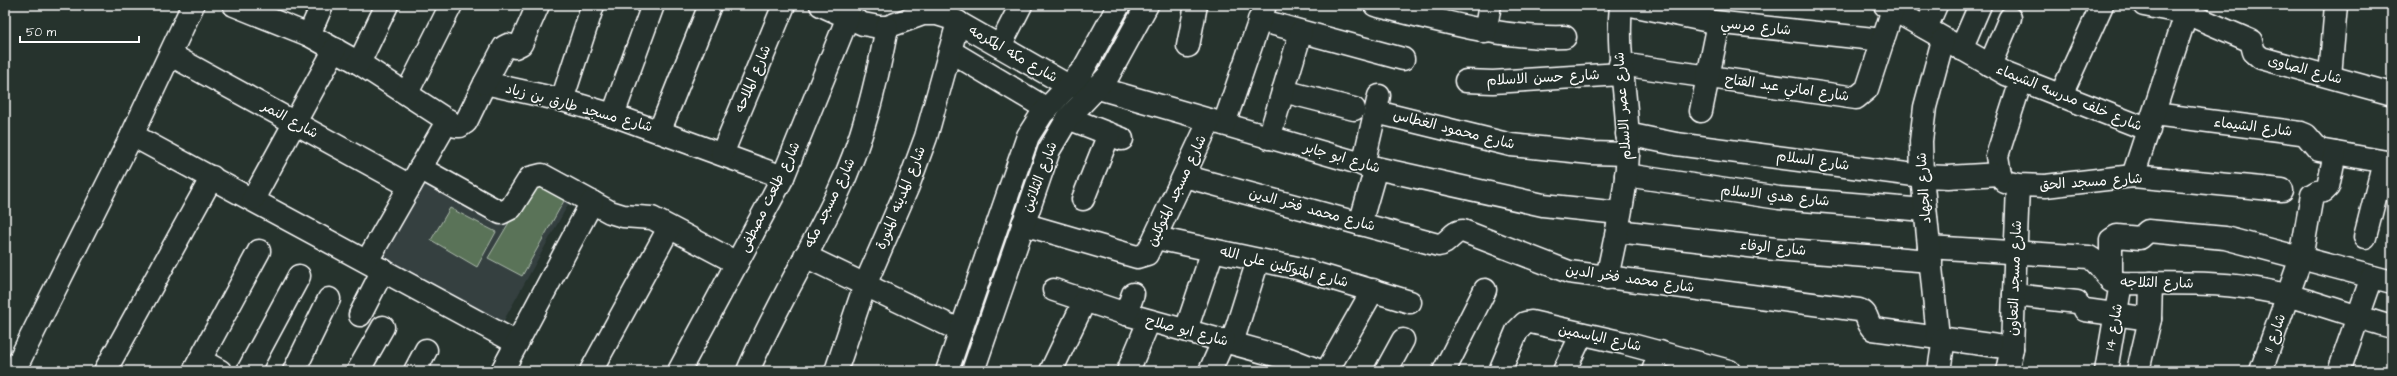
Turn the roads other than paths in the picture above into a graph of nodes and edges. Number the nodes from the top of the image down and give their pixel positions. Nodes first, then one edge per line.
1 (193, 5) edge
2 (234, 5) edge
3 (322, 5) edge
4 (387, 5) edge
5 (451, 5) edge
6 (538, 5) edge
7 (593, 5) edge
8 (653, 5) edge
9 (710, 5) edge
10 (784, 5) edge
11 (821, 5) edge
12 (1020, 5) edge
13 (1119, 5) edge
14 (1147, 5) edge
15 (1196, 5) edge
16 (1375, 5) edge
17 (1490, 5) edge
18 (1621, 5) edge
19 (1631, 5) edge
20 (1936, 5) edge
21 (1980, 5) edge
22 (2102, 5) edge
23 (2144, 5) edge
24 (2336, 5) edge
25 (1889, 7) edge
26 (924, 8) edge
27 (1658, 8) edge
28 (2187, 9) edge
29 (272, 12) edge
30 (1693, 12) edge
31 (1262, 13) edge
32 (1717, 16) edge
33 (848, 17) junction
34 (2010, 18) dead end
35 (958, 22) junction
36 (887, 27) junction
37 (1302, 32) junction
38 (1485, 32) junction
39 (309, 35) junction
40 (1565, 37) dead end
41 (1943, 39) junction
42 (1883, 40) junction
43 (1000, 46) junction
44 (1188, 46) dead end
45 (335, 50) junction
46 (950, 51) junction
47 (171, 55) junction
48 (1403, 59) dead end
49 (359, 63) junction
50 (1990, 65) junction
51 (1620, 69) junction
52 (2330, 76) junction
53 (1708, 78) junction
54 (1466, 81) dead end
55 (2021, 81) junction
56 (485, 83) junction
57 (1069, 86) junction
58 (1098, 88) junction
59 (1283, 91) junction
60 (407, 93) junction
61 (2392, 94) edge
62 (2061, 96) junction
63 (562, 100) junction
64 (1047, 109) junction
65 (1354, 109) dead end
66 (1701, 110) dead end
67 (613, 115) junction
68 (1068, 118) junction
69 (448, 120) junction
70 (1217, 122) junction
71 (2151, 122) junction
72 (295, 123) junction
73 (660, 130) junction
74 (132, 135) junction
75 (1269, 138) junction
76 (2335, 153) junction
77 (722, 154) junction
78 (1627, 154) junction
79 (2388, 163) edge
80 (1370, 167) junction
81 (2000, 174) junction
82 (1184, 176) junction
83 (1922, 176) junction
84 (2133, 176) junction
85 (212, 177) junction
86 (415, 177) junction
87 (783, 177) junction
88 (2018, 185) junction
89 (2282, 190) dead end
90 (253, 199) junction
91 (1083, 199) dead end
92 (592, 202) junction
93 (1925, 210) junction
94 (1618, 222) junction
95 (1023, 224) junction
96 (1360, 224) junction
97 (669, 228) junction
98 (2365, 237) dead end
99 (1156, 238) junction
100 (1213, 250) junction
101 (259, 251) dead end
102 (2016, 252) junction
103 (1930, 254) junction
104 (805, 256) junction
105 (2301, 258) junction
106 (1258, 260) junction
107 (737, 263) junction
108 (375, 265) junction
109 (299, 276) dead end
110 (1607, 278) junction
111 (2382, 279) edge
112 (2116, 282) junction
113 (2151, 283) junction
114 (865, 285) junction
115 (1054, 290) dead end
116 (1373, 290) junction
117 (1485, 290) dead end
118 (2014, 295) junction
119 (2289, 295) junction
120 (329, 299) dead end
121 (1085, 300) junction
122 (1410, 302) dead end
123 (360, 315) dead end
124 (2116, 315) junction
125 (2150, 318) junction
126 (2360, 318) junction
127 (1149, 321) junction
128 (2392, 326) edge
129 (382, 327) dead end
130 (1186, 330) junction
131 (961, 331) junction
132 (1582, 334) junction
133 (1941, 338) junction
134 (1403, 340) dead end
135 (1228, 341) junction
136 (517, 343) junction
137 (2012, 348) junction
138 (426, 350) dead end
139 (1657, 361) edge
140 (1285, 365) edge
141 (197, 366) edge
142 (14, 371) edge
143 (105, 371) edge
144 (220, 371) edge
145 (248, 371) edge
146 (294, 371) edge
147 (358, 371) edge
148 (415, 371) edge
149 (502, 371) edge
150 (591, 371) edge
151 (679, 371) edge
152 (748, 371) edge
153 (836, 371) edge
154 (947, 371) edge
155 (974, 371) edge
156 (1051, 371) edge
157 (1128, 371) edge
158 (1210, 371) edge
159 (1320, 371) edge
160 (1327, 371) edge
161 (1386, 371) edge
162 (1444, 371) edge
163 (1500, 371) edge
164 (1564, 371) edge
165 (1729, 371) edge
166 (1939, 371) edge
167 (2007, 371) edge
168 (2106, 371) edge
169 (2138, 371) edge
170 (2261, 371) edge
171 (2339, 371) edge

1 - 47 street
2 - 29 street
3 - 39 street
4 - 49 street
5 - 60 street
6 - 56 street
7 - 63 street
8 - 67 street
9 - 73 street
10 - 77 street, شارع الملاحه
11 - 33 street, شارع مكه المكرمه
12 - 43 street
13 - 57 street, شارع الثلاثين
14 - 58 street, شارع الثلاثين
15 - 44 street
16 - 38 street
17 - 38 street
18 - 51 street, شارع عصر الاسلام
19 - 27 street, شارع مرسي
20 - 41 street
21 - 41 street
22 - 62 street
23 - 28 street, شارع الصاوى
24 - 52 street
25 - 41 street, شارع خلف مدرسه الشيماء
25 - 42 street, شارع اماني عبد الفتاح
26 - 35 street, شارع مكه المكرمه
26 - 36 street, شارع مكه المكرمه
27 - 30 street, شارع مرسي
28 - 52 street, شارع الصاوى
28 - 71 street
29 - 39 street
30 - 32 street, شارع مرسي
31 - 37 street
31 - 70 street, شارع مسجد المتوكلين
32 - 42 street, شارع مرسي
32 - 53 street
33 - 36 street, شارع مكه المكرمه
33 - 87 street, شارع طلعت مصطفى
34 - 50 street
35 - 43 street, شارع مكه المكرمه
35 - 46 street, شارع المدينه المنورة
36 - 104 street, شارع مسجد مكه
37 - 48 street
37 - 59 street
38 - 40 street
39 - 45 street
41 - 50 street, شارع خلف مدرسه الشيماء
41 - 83 street, شارع الجهاد
42 - 53 street, شارع اماني عبد الفتاح
43 - 57 street, شارع مكه المكرمه
45 - 49 street
45 - 72 street
46 - 64 street, شارع مكه المكرمه
46 - 114 street, شارع المدينه المنورة
47 - 72 street, شارع النمر
47 - 74 street
49 - 60 street
50 - 55 street, شارع خلف مدرسه الشيماء
51 - 53 street, شارع اماني عبد الفتاح
51 - 54 street, شارع حسن الاسلام
51 - 78 street, شارع عصر الاسلام
52 - 61 street, شارع الصاوى
53 - 66 street
55 - 62 street, شارع خلف مدرسه الشيماء
55 - 81 street
56 - 63 street, شارع مسجد طارق بن زياد
56 - 69 street
57 - 58 street, شارع ابو جابر
57 - 64 street, شارع الثلاثين
58 - 68 street, شارع الثلاثين
58 - 70 street, شارع ابو جابر
59 - 65 street
59 - 75 street
60 - 69 street
62 - 71 street, شارع خلف مدرسه الشيماء
63 - 67 street, شارع مسجد طارق بن زياد
64 - 131 street, شارع الثلاثين
67 - 73 street, شارع مسجد طارق بن زياد
68 - 91 street
68 - 95 street, شارع الثلاثين
69 - 86 street
70 - 75 street, شارع ابو جابر
70 - 82 street, شارع مسجد المتوكلين
71 - 76 street, شارع الشيماء
71 - 84 street
72 - 86 street, شارع النمر
72 - 90 street
73 - 77 street, شارع مسجد طارق بن زياد
74 - 85 street
74 - 142 street
75 - 80 street, شارع ابو جابر
76 - 79 street, شارع الشيماء
76 - 105 street, شارع 11
77 - 87 street, شارع مسجد طارق بن زياد
78 - 80 street, شارع محمود الغطاس
78 - 83 street, شارع السلام
78 - 93 street, شارع هدي الاسلام
78 - 94 street, شارع عصر الاسلام
79 - 98 street
80 - 94 street, شارع ابو جابر
80 - 96 street
81 - 83 street, شارع السلام
81 - 88 street, شارع مسجد الحق
82 - 96 street, شارع محمد فخر الدين
82 - 99 street, شارع مسجد المتوكلين
83 - 93 street, شارع الجهاد
84 - 88 street, شارع مسجد الحق
84 - 89 street, شارع مسجد الحق
85 - 90 street
85 - 143 street
86 - 92 street, شارع النمر
86 - 108 street
87 - 107 street, شارع طلعت مصطفى
88 - 102 street, شارع مسجد التعاون
90 - 108 street
92 - 97 street
92 - 136 street
93 - 103 street, شارع الجهاد
94 - 103 street, شارع الوفاء
94 - 110 street, شارع عصر الاسلام
95 - 99 street, شارع مسجد المتوكلين
95 - 155 street, شارع الثلاثين
96 - 110 street, شارع محمد فخر الدين
97 - 107 street
97 - 150 street
99 - 100 street, شارع المتوكلين على الله
100 - 106 street, شارع المتوكلين على الله
100 - 130 street
101 - 141 street
102 - 103 street, شارع الثلاجه
102 - 112 street, شارع الثلاجه
102 - 118 street, شارع مسجد التعاون
103 - 133 street, شارع الجهاد
104 - 114 street
104 - 152 street, شارع مسجد مكه
105 - 111 street
105 - 112 street, شارع 14
105 - 119 street, شارع 11
106 - 116 street, شارع المتوكلين على الله
106 - 135 street
107 - 151 street, شارع طلعت مصطفى
108 - 123 street
108 - 136 street
109 - 145 street
110 - 133 street, شارع محمد فخر الدين
111 - 126 street
112 - 113 street, شارع الثلاجه
112 - 124 street, شارع 14
113 - 119 street, شارع الثلاجه
113 - 125 street
114 - 131 street
114 - 153 street, شارع المدينه المنورة
115 - 121 street, شارع ابو صلاح
116 - 122 street, شارع المتوكلين على الله
116 - 160 street
117 - 162 street
118 - 124 street
118 - 137 street, شارع مسجد التعاون
119 - 126 street, شارع الثلاجه
119 - 170 street, شارع 11
120 - 146 street
121 - 127 street, شارع ابو صلاح
121 - 156 street
124 - 125 street
124 - 168 street, شارع 14
125 - 169 street
126 - 128 street, شارع الثلاجه
126 - 171 street
127 - 130 street, شارع ابو صلاح
127 - 157 street
129 - 147 street
130 - 135 street, شارع ابو صلاح
131 - 154 street, شارع الثلاثين
132 - 139 street, شارع الياسمين
132 - 163 street, شارع الياسمين
132 - 164 street
133 - 137 street, شارع محمد فخر الدين
133 - 166 street, شارع الجهاد
134 - 161 street
135 - 140 street, شارع ابو صلاح
135 - 158 street
136 - 149 street
137 - 167 street, شارع مسجد التعاون
138 - 148 street
139 - 165 street, شارع الياسمين
140 - 159 street, شارع ابو صلاح
141 - 144 street

